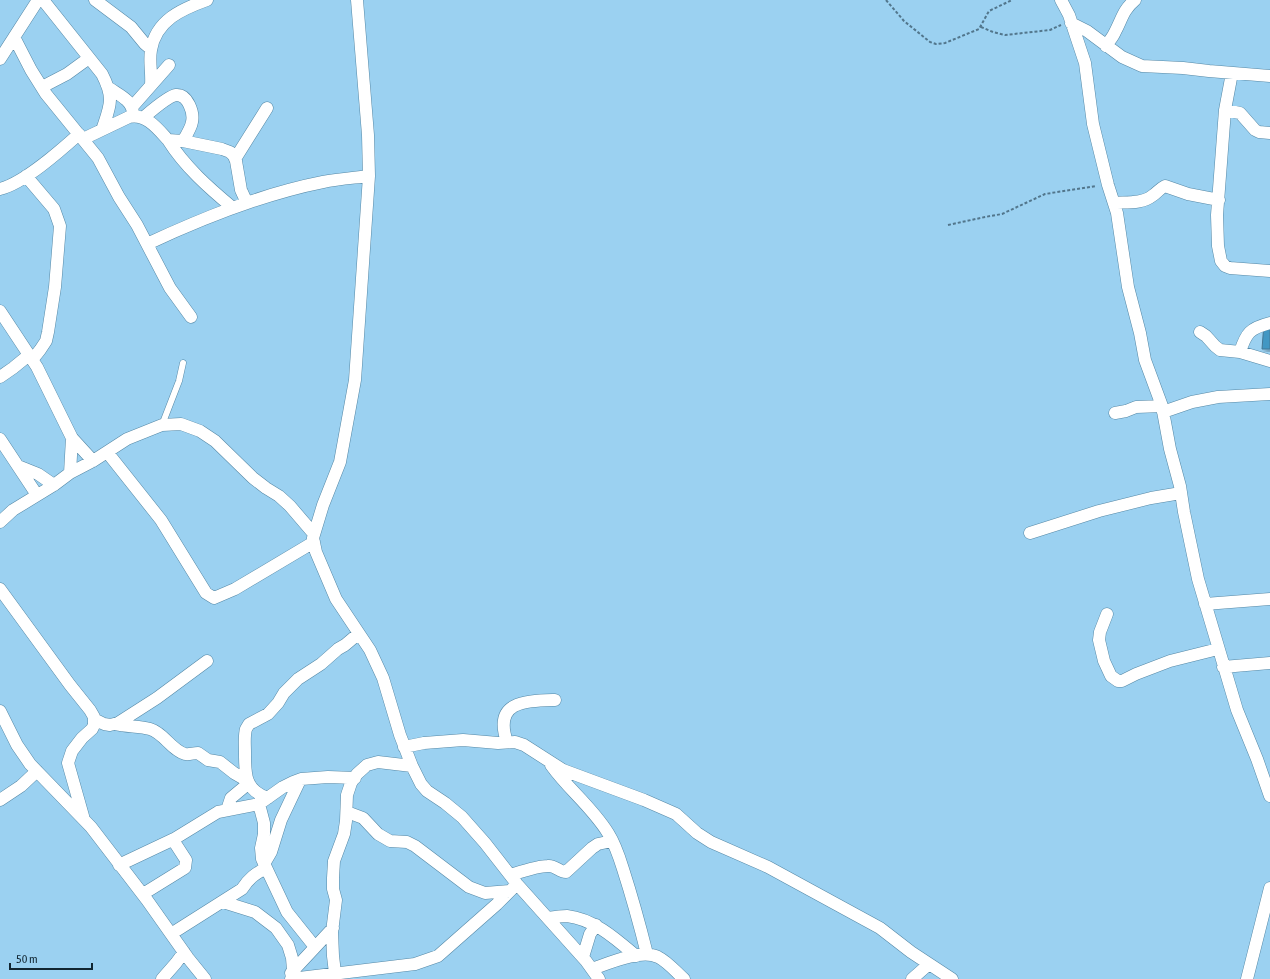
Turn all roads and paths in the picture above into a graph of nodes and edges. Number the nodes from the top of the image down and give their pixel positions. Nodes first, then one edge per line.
1 (38, 0) edge
2 (43, 0) edge
3 (207, 0) edge
4 (357, 0) edge
5 (886, 0) edge
6 (1012, 0) edge
7 (1061, 0) edge
8 (1135, 0) edge
9 (100, 1) edge
10 (189, 3) edge
11 (1071, 22) junction
12 (981, 27) junction
13 (7, 42) edge
14 (1106, 46) junction
15 (151, 49) junction
16 (89, 58) junction
17 (0, 59) edge
18 (169, 65) dead end
19 (1232, 73) junction
20 (1270, 76) edge
21 (151, 84) junction
22 (42, 87) junction
23 (109, 88) junction
24 (267, 108) dead end
25 (1225, 110) junction
26 (136, 114) junction
27 (102, 130) junction
28 (1270, 133) edge
29 (81, 136) junction
30 (168, 140) junction
31 (183, 142) junction
32 (235, 159) junction
33 (26, 176) junction
34 (369, 176) junction
35 (1108, 185) junction
36 (0, 188) edge
37 (1219, 200) junction
38 (247, 203) junction
39 (1114, 204) junction
40 (233, 208) junction
41 (948, 225) dead end
42 (147, 244) junction
43 (1270, 271) edge
44 (0, 311) edge
45 (191, 317) dead end
46 (1270, 323) edge
47 (1200, 332) dead end
48 (1240, 352) junction
49 (30, 357) junction
50 (1270, 361) edge
51 (183, 364) dead end
52 (0, 377) edge
53 (1270, 394) edge
54 (1162, 409) junction
55 (1115, 413) dead end
56 (162, 424) junction
57 (72, 438) junction
58 (0, 440) edge
59 (107, 452) junction
60 (93, 460) junction
61 (18, 466) junction
62 (70, 473) junction
63 (54, 485) junction
64 (1181, 493) junction
65 (37, 495) junction
66 (0, 522) edge
67 (1030, 533) dead end
68 (314, 538) junction
69 (0, 589) edge
70 (1270, 600) edge
71 (1205, 604) junction
72 (1107, 614) dead end
73 (358, 634) junction
74 (1218, 649) junction
75 (207, 661) dead end
76 (1270, 663) edge
77 (1223, 668) junction
78 (555, 700) dead end
79 (0, 711) edge
80 (94, 719) junction
81 (115, 724) junction
82 (507, 742) junction
83 (404, 747) junction
84 (547, 759) junction
85 (412, 766) junction
86 (37, 771) junction
87 (355, 778) junction
88 (300, 780) junction
89 (248, 782) junction
90 (1270, 796) edge
91 (0, 800) edge
92 (264, 801) junction
93 (227, 810) junction
94 (347, 812) junction
95 (84, 819) junction
96 (173, 840) junction
97 (612, 841) junction
98 (119, 864) junction
99 (265, 866) junction
100 (512, 883) junction
101 (1270, 888) edge
102 (143, 894) junction
103 (223, 902) junction
104 (1268, 906) edge
105 (548, 918) junction
106 (596, 925) junction
107 (333, 928) junction
108 (171, 934) junction
109 (315, 947) junction
110 (184, 952) junction
111 (642, 955) junction
112 (582, 957) junction
113 (929, 964) junction
114 (595, 974) edge
115 (338, 975) edge
116 (294, 977) edge
117 (319, 977) edge
118 (162, 979) edge
119 (205, 979) edge
120 (684, 979) edge
121 (912, 979) edge
122 (952, 979) edge
123 (1247, 979) edge

1 - 13 street
2 - 16 street
3 - 10 street
4 - 34 street
5 - 12 path
6 - 12 path
7 - 11 street
8 - 14 street
9 - 15 street
10 - 15 street
11 - 12 path
11 - 14 street
11 - 35 street
13 - 17 street
13 - 22 street
14 - 19 street
15 - 21 street
16 - 22 street
16 - 23 street
18 - 21 street
19 - 20 street
19 - 25 street
21 - 26 street
22 - 29 street
23 - 26 street
23 - 27 street
24 - 32 street
25 - 28 street
25 - 37 street
26 - 27 street
26 - 30 street
26 - 31 street
27 - 29 street
29 - 33 street
29 - 42 street
30 - 31 street
30 - 40 street
31 - 32 street
32 - 38 street
33 - 36 street
33 - 49 street
34 - 38 street
34 - 68 street
35 - 39 street
35 - 41 path
37 - 39 street
37 - 43 street
38 - 40 street
39 - 54 street
40 - 42 street
42 - 45 street
44 - 49 street
46 - 48 street
47 - 48 street
48 - 50 street
49 - 52 street
49 - 57 street
51 - 56 lane
53 - 54 street
54 - 55 street
54 - 64 street
56 - 59 street
56 - 68 street
57 - 60 street
57 - 62 street
58 - 61 street
59 - 60 street
59 - 68 street
60 - 62 street
61 - 63 street
61 - 65 street
62 - 63 street
63 - 65 street
64 - 67 street
64 - 71 street
65 - 66 street
68 - 73 street
69 - 80 street
70 - 71 street
71 - 74 street
72 - 74 street
73 - 83 street
73 - 89 street
74 - 77 street
75 - 81 street
76 - 77 street
77 - 90 street
78 - 82 street
79 - 86 street
80 - 81 street
80 - 95 street
81 - 89 street
82 - 83 street
82 - 84 street
83 - 85 street
84 - 97 street
84 - 113 street
85 - 87 street
85 - 100 street
86 - 91 street
86 - 95 street
87 - 88 street
87 - 94 street
88 - 92 street
88 - 99 street
89 - 92 street
89 - 93 street
92 - 93 street
92 - 99 street
93 - 96 street
94 - 100 street
94 - 107 street
95 - 98 street
96 - 98 street
96 - 102 street
97 - 100 street
97 - 111 street
98 - 102 street
99 - 103 street
99 - 109 street
100 - 105 street
100 - 115 street
101 - 104 street
102 - 108 street
103 - 108 street
103 - 116 street
104 - 123 street
105 - 106 street
105 - 112 street
106 - 111 street
106 - 112 street
107 - 109 street
107 - 115 street
108 - 110 street
109 - 116 street
110 - 118 street
110 - 119 street
111 - 114 street
111 - 120 street
112 - 114 street
113 - 121 street
113 - 122 street
115 - 117 street
116 - 117 street

